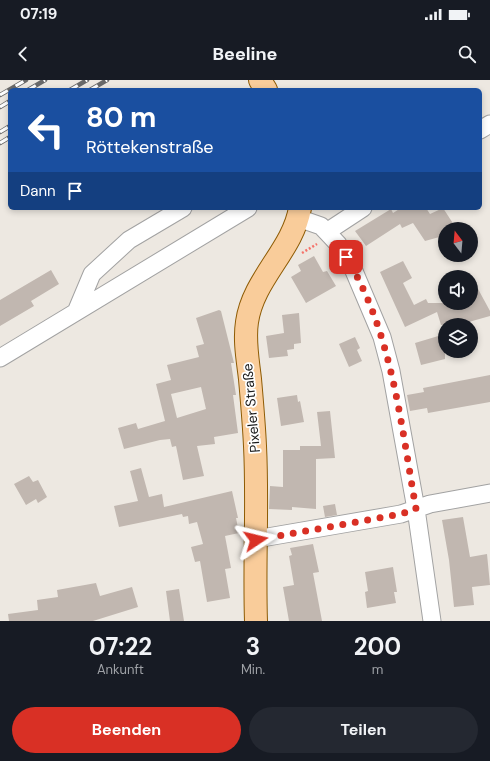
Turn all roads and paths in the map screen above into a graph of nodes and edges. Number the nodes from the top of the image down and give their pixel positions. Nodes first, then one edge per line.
1 (180, 210) edge
2 (245, 210) edge
3 (359, 210) edge
4 (299, 213) edge
5 (329, 233) junction
6 (299, 255) dead end
7 (76, 312) junction
8 (0, 358) edge
9 (490, 493) edge
10 (416, 509) junction
11 (256, 540) junction
12 (256, 621) edge
13 (432, 621) edge

1 - 7 street
2 - 7 street
3 - 5 street
4 - 5 street
4 - 11 main road, Pixeler Straße
5 - 6 path
5 - 10 street
7 - 8 street
9 - 10 street
10 - 11 street
10 - 13 street
11 - 12 main road, Pixeler Straße

